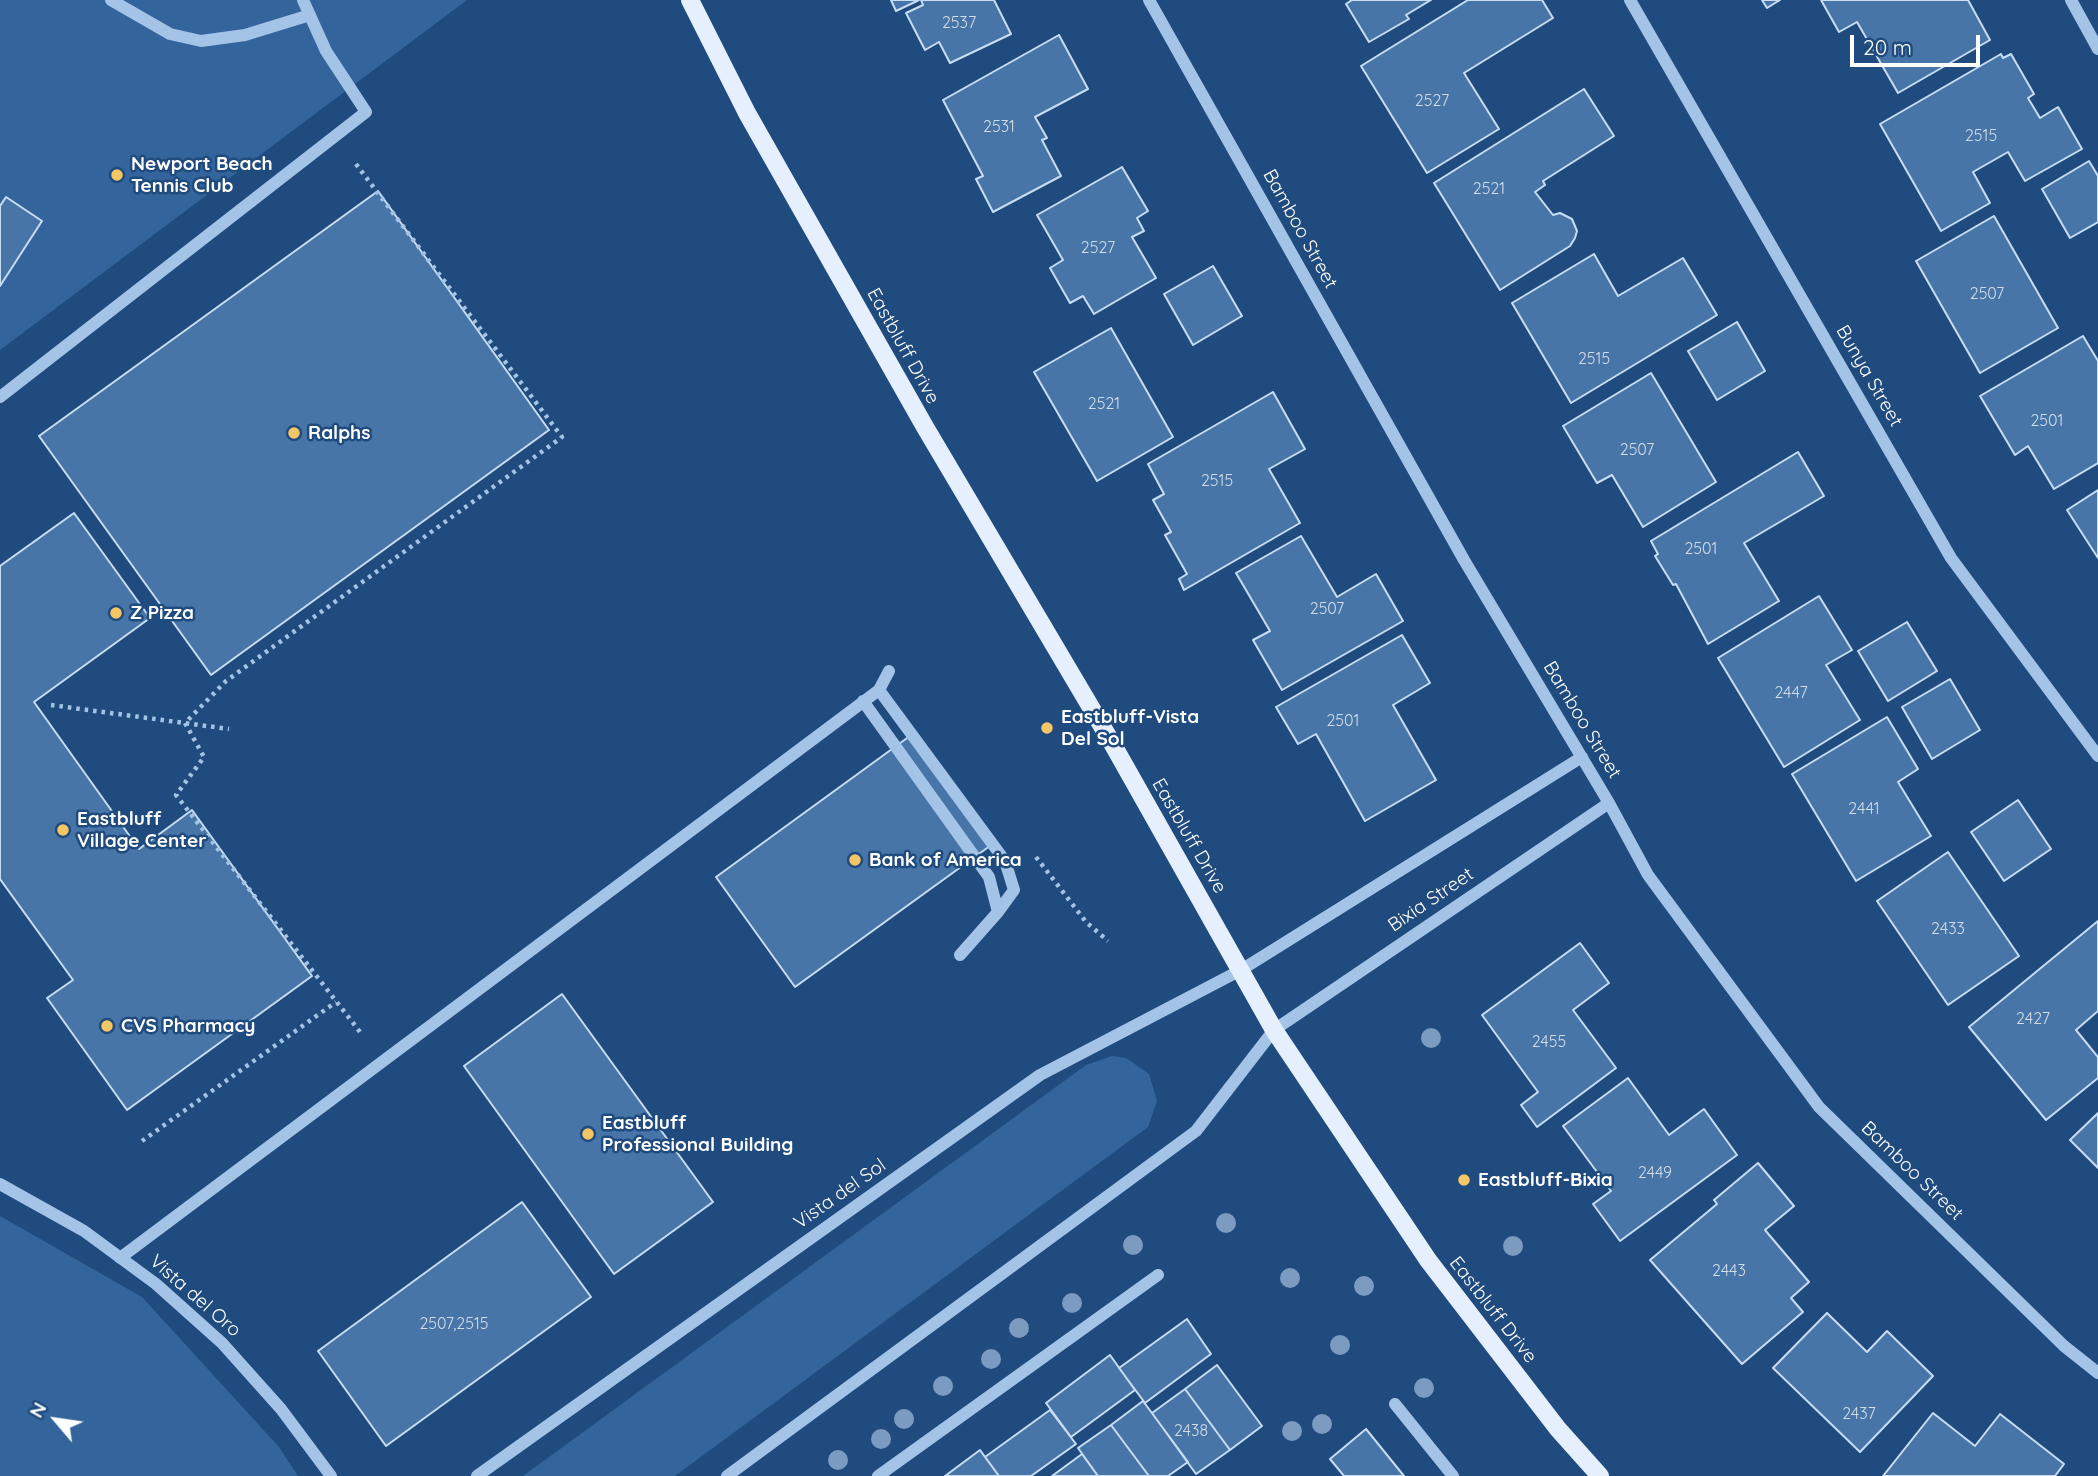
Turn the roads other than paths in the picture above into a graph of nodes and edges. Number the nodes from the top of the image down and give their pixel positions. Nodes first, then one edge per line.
1 (111, 0) edge
2 (303, 0) edge
3 (690, 0) edge
4 (1149, 0) edge
5 (1630, 0) edge
6 (2071, 0) edge
7 (310, 15) junction
8 (2098, 49) edge
9 (0, 397) edge
10 (889, 671) dead end
11 (879, 690) junction
12 (863, 701) junction
13 (2098, 756) edge
14 (1582, 757) junction
15 (1609, 803) junction
16 (998, 912) junction
17 (960, 955) dead end
18 (1241, 970) junction
19 (1274, 1030) junction
20 (0, 1184) edge
21 (120, 1258) junction
22 (1158, 1275) dead end
23 (2098, 1373) edge
24 (1395, 1404) dead end
25 (331, 1476) edge
26 (477, 1476) edge
27 (727, 1476) edge
28 (878, 1476) edge
29 (1453, 1476) edge
30 (1600, 1476) edge

1 - 7 street
2 - 7 street
3 - 18 main road, Eastbluff Drive
4 - 14 street, Bamboo Street
5 - 13 street, Bunya Street
6 - 8 street
7 - 9 street
10 - 11 street
11 - 12 street
11 - 16 street
12 - 16 street
12 - 21 street
14 - 15 street, Bamboo Street
14 - 18 street, Bixia Street
15 - 19 street, Bixia Street
15 - 23 street, Bamboo Street
16 - 17 street
18 - 19 main road, Eastbluff Drive
18 - 26 street, Vista del Sol
19 - 27 street
19 - 30 main road, Eastbluff Drive
20 - 21 street, Vista del Oro
21 - 25 street, Vista del Oro
22 - 28 street
24 - 29 street

